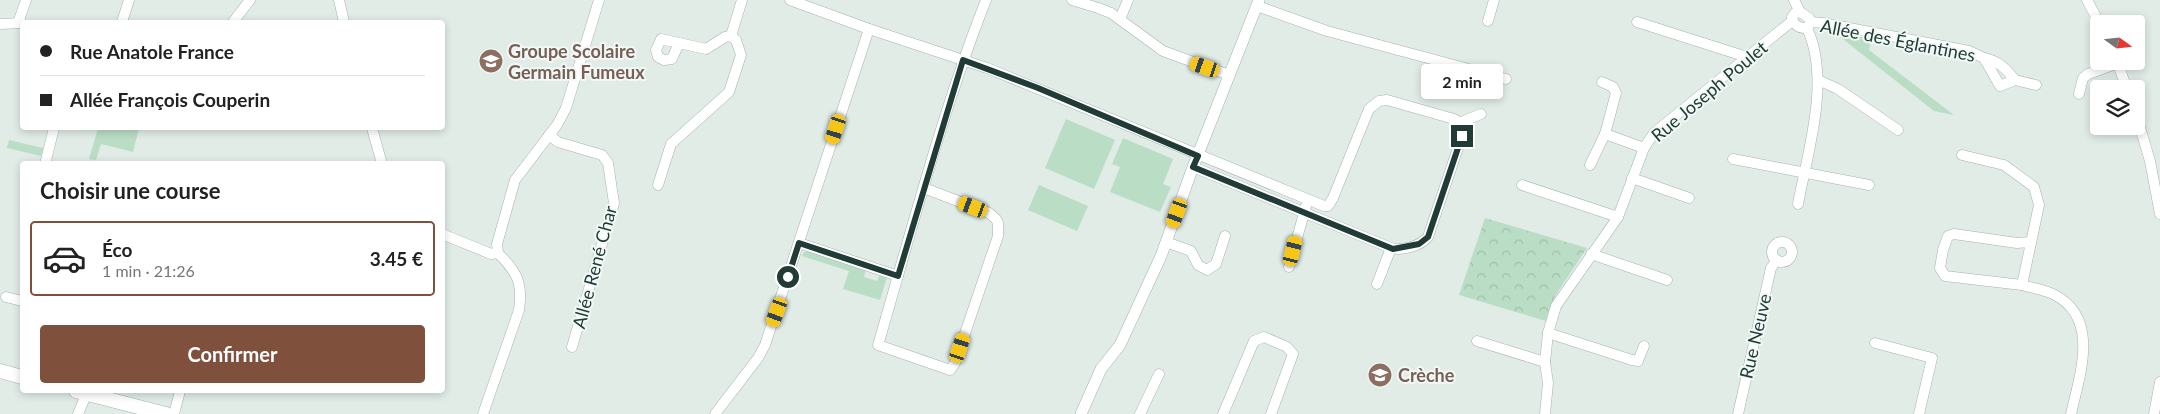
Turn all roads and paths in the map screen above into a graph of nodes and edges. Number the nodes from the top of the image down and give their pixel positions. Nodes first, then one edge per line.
1 (26, 0) edge
2 (129, 0) edge
3 (250, 0) edge
4 (339, 0) edge
5 (742, 0) edge
6 (790, 0) edge
7 (986, 0) edge
8 (1072, 0) edge
9 (1128, 0) edge
10 (1494, 0) edge
11 (1794, 0) edge
12 (2087, 0) edge
13 (599, 1) edge
14 (1258, 3) edge
15 (1800, 12) junction
16 (2095, 15) edge
17 (1120, 19) junction
18 (21, 20) edge
19 (123, 20) edge
20 (234, 20) edge
21 (344, 20) edge
22 (1488, 21) dead end
23 (1792, 21) junction
24 (1637, 22) dead end
25 (20, 23) edge
26 (0, 24) edge
27 (1809, 25) junction
28 (869, 29) junction
29 (732, 36) junction
30 (679, 43) dead end
31 (1747, 57) junction
32 (1984, 58) junction
33 (963, 60) junction
34 (2098, 70) edge
35 (1229, 75) junction
36 (1506, 79) dead end
37 (1818, 80) junction
38 (2015, 80) junction
39 (1602, 82) dead end
40 (2036, 85) dead end
41 (2079, 94) dead end
42 (1482, 114) dead end
43 (1461, 122) junction
44 (54, 130) edge
45 (373, 130) edge
46 (1898, 130) dead end
47 (1605, 134) junction
48 (549, 135) junction
49 (2142, 135) edge
50 (1644, 148) junction
51 (1962, 155) dead end
52 (1198, 156) junction
53 (1734, 159) dead end
54 (46, 161) edge
55 (381, 161) edge
56 (1590, 165) dead end
57 (1193, 167) junction
58 (1804, 173) junction
59 (1632, 178) junction
60 (658, 185) dead end
61 (1522, 185) dead end
62 (1870, 185) dead end
63 (924, 188) junction
64 (1688, 198) dead end
65 (1308, 200) junction
66 (1798, 204) dead end
67 (1303, 212) junction
68 (2160, 214) edge
69 (1618, 217) junction
70 (445, 235) edge
71 (1225, 236) dead end
72 (1166, 242) junction
73 (2030, 242) junction
74 (799, 243) junction
75 (1391, 248) junction
76 (498, 254) junction
77 (1591, 254) junction
78 (1776, 260) dead end
79 (1289, 267) dead end
80 (898, 276) junction
81 (1667, 280) dead end
82 (1377, 284) dead end
83 (2022, 285) junction
84 (6, 296) dead end
85 (20, 300) edge
86 (1548, 333) junction
87 (1477, 340) dead end
88 (1875, 343) dead end
89 (1644, 346) dead end
90 (572, 347) dead end
91 (1545, 362) junction
92 (0, 371) edge
93 (1159, 374) dead end
94 (20, 376) edge
95 (2160, 382) edge
96 (81, 393) edge
97 (179, 393) edge
98 (78, 414) edge
99 (166, 414) edge
100 (174, 414) edge
101 (483, 414) edge
102 (714, 414) edge
103 (1081, 414) edge
104 (1140, 414) edge
105 (1223, 414) edge
106 (1271, 414) edge
107 (1544, 414) edge
108 (1738, 414) edge
109 (1919, 414) edge
110 (2071, 414) edge
111 (2154, 414) edge

1 - 18 street
2 - 19 street
3 - 20 street
4 - 21 street
5 - 29 street
6 - 28 street
7 - 33 street
8 - 17 street
9 - 17 street
10 - 22 street
11 - 15 street
12 - 16 street
13 - 48 street
14 - 35 street
14 - 36 street
15 - 23 street
15 - 27 street
17 - 35 street
23 - 27 street
23 - 31 street, Rue Joseph Poulet
24 - 31 street
25 - 26 street
27 - 32 street, Allée des Églantines
27 - 37 street
28 - 33 street
28 - 74 street
29 - 30 street
29 - 60 street
31 - 50 street, Rue Joseph Poulet
32 - 38 street, Allée des Églantines
32 - 38 street, Allée des Églantines
33 - 52 street
33 - 63 street
34 - 41 street
35 - 52 street
37 - 46 street
37 - 58 street
38 - 40 street, Allée des Églantines
39 - 47 street
42 - 43 street
43 - 65 street
43 - 75 street
44 - 54 street
45 - 55 street
47 - 50 street
47 - 56 street
48 - 76 street
48 - 90 street, Allée René Char
49 - 68 street
50 - 59 street, Rue Joseph Poulet
51 - 73 street
52 - 57 street
52 - 65 street
53 - 58 street
57 - 67 street
57 - 72 street
58 - 62 street
58 - 66 street
59 - 64 street
59 - 69 street, Rue Joseph Poulet
61 - 69 street
63 - 80 street
63 - 80 street
65 - 67 street
67 - 75 street
67 - 79 street
69 - 77 street, Rue Joseph Poulet
70 - 76 street
71 - 72 street
72 - 103 street
73 - 83 street
73 - 83 street
74 - 80 street
74 - 102 street
75 - 82 street
76 - 101 street
77 - 81 street
77 - 86 street, Rue Joseph Poulet
78 - 108 street, Rue Neuve
83 - 110 street
84 - 85 street
86 - 89 street
86 - 91 street, Rue Joseph Poulet
87 - 91 street
88 - 109 street
91 - 107 street, Rue Joseph Poulet
92 - 94 main road
93 - 104 street
95 - 111 street
96 - 98 street
96 - 99 main road
97 - 100 street
105 - 106 street

